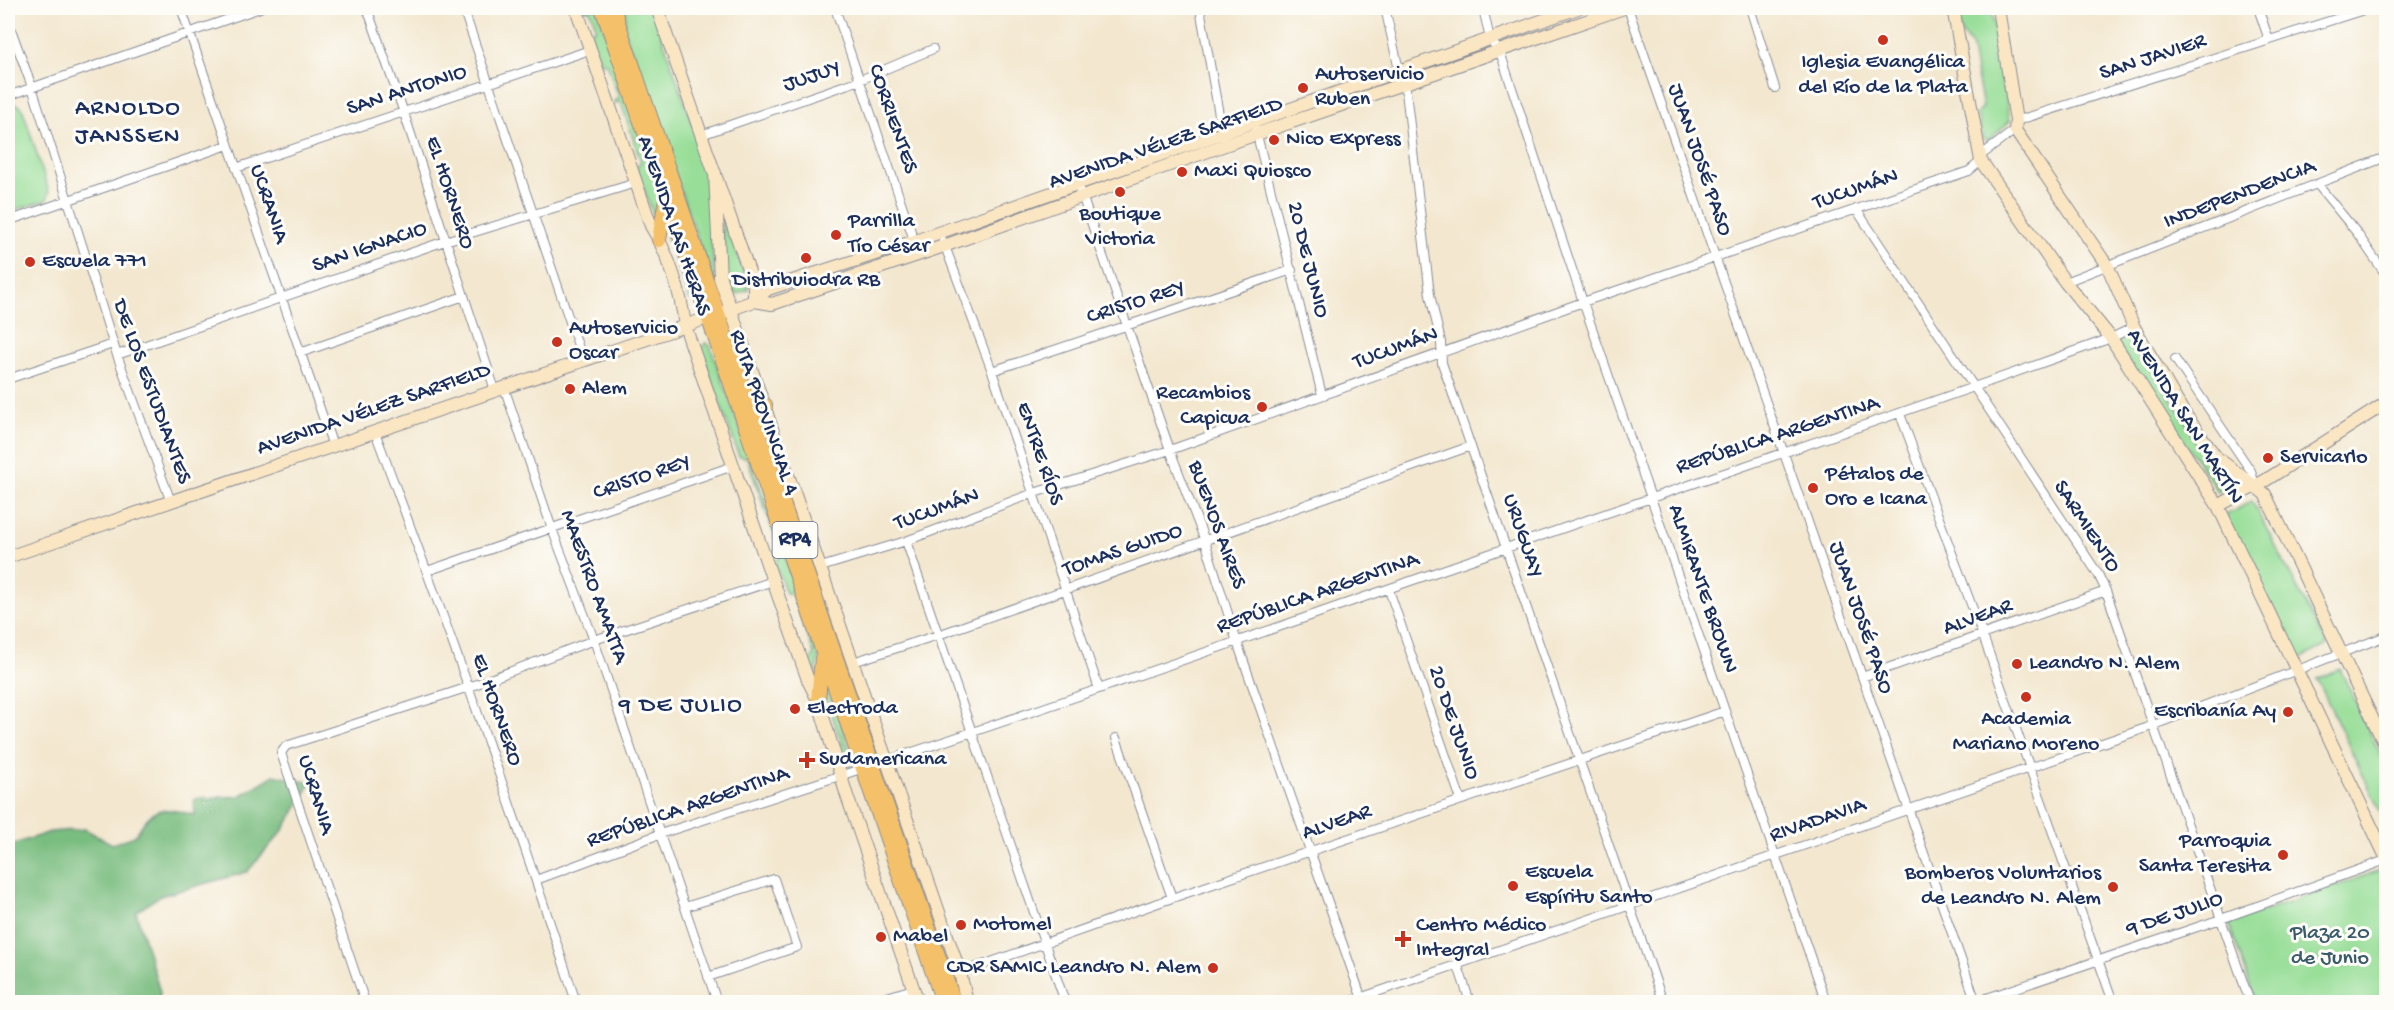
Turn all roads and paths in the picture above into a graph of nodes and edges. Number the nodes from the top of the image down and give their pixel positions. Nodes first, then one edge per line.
1 (181, 8) edge
2 (260, 8) edge
3 (367, 8) edge
4 (463, 8) edge
5 (576, 8) edge
6 (602, 8) edge
7 (613, 8) edge
8 (622, 8) edge
9 (657, 8) edge
10 (835, 8) edge
11 (1200, 8) edge
12 (1385, 8) edge
13 (1483, 8) edge
14 (1578, 8) edge
15 (1626, 8) edge
16 (1750, 8) edge
17 (1953, 8) edge
18 (1998, 8) edge
19 (2258, 8) edge
20 (2370, 8) edge
21 (1591, 13) edge
22 (8, 21) edge
23 (620, 27) junction
24 (190, 31) junction
25 (1490, 39) junction
26 (2269, 40) junction
27 (933, 49) dead end
28 (590, 50) junction
29 (1499, 51) junction
30 (1399, 70) junction
31 (860, 80) junction
32 (1405, 83) junction
33 (488, 84) junction
34 (32, 87) junction
35 (1775, 88) dead end
36 (8, 96) edge
37 (403, 110) junction
38 (2016, 125) junction
39 (1255, 128) junction
40 (701, 135) junction
41 (1224, 139) junction
42 (228, 145) junction
43 (2386, 157) edge
44 (1981, 158) junction
45 (236, 168) junction
46 (715, 173) junction
47 (636, 183) junction
48 (2317, 184) junction
49 (1080, 189) junction
50 (667, 197) junction
51 (67, 201) junction
52 (1856, 209) junction
53 (533, 215) junction
54 (8, 221) edge
55 (939, 232) junction
56 (659, 240) junction
57 (915, 241) junction
58 (445, 242) junction
59 (944, 246) junction
60 (919, 254) junction
61 (1713, 256) junction
62 (2108, 267) junction
63 (1292, 270) junction
64 (2386, 275) edge
65 (2065, 282) junction
66 (464, 296) junction
67 (282, 297) junction
68 (754, 301) junction
69 (1583, 302) junction
70 (732, 309) junction
71 (713, 316) junction
72 (1128, 324) junction
73 (685, 326) junction
74 (2134, 327) junction
75 (2111, 338) junction
76 (113, 344) junction
77 (1440, 352) junction
78 (300, 353) junction
79 (117, 355) junction
80 (2175, 359) dead end
81 (583, 360) junction
82 (992, 371) junction
83 (8, 379) edge
84 (1973, 388) junction
85 (500, 389) junction
86 (1322, 395) junction
87 (2386, 403) edge
88 (765, 405) junction
89 (1900, 414) junction
90 (375, 432) junction
91 (761, 440) junction
92 (333, 446) junction
93 (1471, 446) junction
94 (1170, 450) junction
95 (1784, 454) junction
96 (733, 466) junction
97 (2255, 485) junction
98 (1034, 494) junction
99 (1651, 498) junction
100 (171, 502) junction
101 (2218, 506) junction
102 (552, 529) junction
103 (906, 541) junction
104 (1205, 541) junction
105 (1507, 547) junction
106 (8, 557) edge
107 (821, 567) junction
108 (427, 571) junction
109 (773, 581) junction
110 (1389, 590) junction
111 (1064, 591) junction
112 (2106, 591) junction
113 (938, 634) junction
114 (1983, 636) junction
115 (2386, 636) edge
116 (594, 640) junction
117 (1237, 642) junction
118 (2341, 652) junction
119 (822, 653) junction
120 (853, 662) junction
121 (2298, 671) junction
122 (1862, 677) junction
123 (469, 687) junction
124 (1099, 689) junction
125 (818, 699) junction
126 (1725, 711) junction
127 (2152, 725) junction
128 (972, 733) junction
129 (1116, 738) dead end
130 (2386, 747) edge
131 (1580, 759) junction
132 (887, 760) junction
133 (867, 767) junction
134 (2029, 768) junction
135 (841, 776) junction
136 (1461, 800) junction
137 (1909, 809) junction
138 (660, 834) junction
139 (1311, 851) junction
140 (1775, 855) junction
141 (2386, 858) edge
142 (536, 880) junction
143 (1172, 898) junction
144 (1629, 905) junction
145 (685, 907) junction
146 (2221, 919) junction
147 (1044, 943) junction
148 (2098, 960) junction
149 (1458, 966) junction
150 (960, 973) junction
151 (708, 977) junction
152 (913, 989) junction
153 (1363, 1000) edge
154 (365, 1002) edge
155 (576, 1002) edge
156 (717, 1002) edge
157 (871, 1002) edge
158 (918, 1002) edge
159 (943, 1002) edge
160 (954, 1002) edge
161 (968, 1002) edge
162 (1065, 1002) edge
163 (1348, 1002) edge
164 (1470, 1002) edge
165 (1664, 1002) edge
166 (1826, 1002) edge
167 (1976, 1002) edge
168 (2113, 1002) edge
169 (2250, 1002) edge

1 - 24 street, UCRANIA
2 - 24 street
3 - 37 street, EL HORNERO
4 - 33 street
5 - 28 main road, AVENIDA LAS HERAS
6 - 50 main road, RUTA PROVINCIAL 4 / RP4
7 - 23 main road, RUTA PROVINCIAL 4 / RP4
8 - 23 main road
9 - 40 main road
10 - 31 street, CORRIENTES
11 - 41 street
12 - 30 street, URUGUAY
13 - 25 street
14 - 25 main road, AVENIDA VÉLEZ SARFIELD
15 - 21 main road, AVENIDA VÉLEZ SARFIELD
15 - 61 street, JUAN JOSÉ PASO
16 - 35 street
17 - 44 main road, AVENIDA SAN MARTÍN
18 - 38 main road, AVENIDA SAN MARTÍN
19 - 26 street
20 - 26 street, SAN JAVIER
21 - 29 main road, AVENIDA VÉLEZ SARFIELD
22 - 34 street, DE LOS ESTUDIANTES
23 - 71 main road, RUTA PROVINCIAL 4 / RP4
24 - 34 street
24 - 42 street, UCRANIA
25 - 29 street, ALMIRANTE BROWN
25 - 30 main road, AVENIDA VÉLEZ SARFIELD
26 - 38 street, SAN JAVIER
27 - 31 street, JUJUY
28 - 33 street, SAN ANTONIO
28 - 47 main road, AVENIDA LAS HERAS
29 - 32 main road, AVENIDA VÉLEZ SARFIELD
29 - 69 street, ALMIRANTE BROWN
30 - 32 street, URUGUAY
30 - 39 main road, AVENIDA VÉLEZ SARFIELD
31 - 40 street, JUJUY
31 - 57 street, CORRIENTES
32 - 39 main road, AVENIDA VÉLEZ SARFIELD
32 - 77 street, URUGUAY
33 - 37 street, SAN ANTONIO
33 - 53 street
34 - 36 street
34 - 51 street, DE LOS ESTUDIANTES
37 - 45 street, SAN ANTONIO
37 - 58 street, EL HORNERO
38 - 44 street, SAN JAVIER
38 - 62 main road, AVENIDA SAN MARTÍN
39 - 41 main road, AVENIDA VÉLEZ SARFIELD
39 - 63 street, 20 DE JUNIO
40 - 46 main road
41 - 49 main road, AVENIDA VÉLEZ SARFIELD
42 - 45 street, UCRANIA
42 - 51 street
43 - 48 street, INDEPENDENCIA
44 - 52 street, TUCUMÁN
44 - 65 main road, AVENIDA SAN MARTÍN
45 - 67 street, UCRANIA
46 - 68 main road
46 - 70 main road, AVENIDA LAS HERAS
47 - 53 street, SAN IGNACIO
47 - 56 main road, AVENIDA LAS HERAS
48 - 62 street, INDEPENDENCIA
48 - 64 street
49 - 55 main road, AVENIDA VÉLEZ SARFIELD
49 - 59 main road, AVENIDA VÉLEZ SARFIELD
49 - 72 street, BUENOS AIRES
50 - 56 main road
50 - 71 main road, RUTA PROVINCIAL 4 / RP4
51 - 54 street
51 - 76 street, DE LOS ESTUDIANTES
52 - 61 street, TUCUMÁN
52 - 84 street, SARMIENTO
53 - 58 street, SAN IGNACIO
53 - 81 street
55 - 57 main road, AVENIDA VÉLEZ SARFIELD
55 - 59 street, ENTRE RÍOS
56 - 73 main road, AVENIDA LAS HERAS
57 - 60 street, CORRIENTES
57 - 68 main road, AVENIDA VÉLEZ SARFIELD
58 - 66 street, EL HORNERO
58 - 67 street, SAN IGNACIO
59 - 60 main road, AVENIDA VÉLEZ SARFIELD
59 - 82 street, ENTRE RÍOS
60 - 68 main road, AVENIDA VÉLEZ SARFIELD
61 - 69 street, TUCUMÁN
61 - 95 street, JUAN JOSÉ PASO
62 - 65 street, INDEPENDENCIA
62 - 74 main road, AVENIDA SAN MARTÍN
63 - 72 street, CRISTO REY
63 - 86 street, 20 DE JUNIO
65 - 75 main road, AVENIDA SAN MARTÍN
66 - 78 street
66 - 85 street, EL HORNERO
67 - 78 street, UCRANIA
67 - 79 street, SAN IGNACIO
68 - 70 main road, AVENIDA VÉLEZ SARFIELD
69 - 77 street, TUCUMÁN
69 - 99 street, ALMIRANTE BROWN
70 - 71 main road, AVENIDA VÉLEZ SARFIELD
70 - 88 main road, AVENIDA LAS HERAS
71 - 73 main road, AVENIDA VÉLEZ SARFIELD
71 - 91 main road, RUTA PROVINCIAL 4 / RP4
71 - 119 main road, RUTA PROVINCIAL 4 / RP4
72 - 82 street, CRISTO REY
72 - 94 street, BUENOS AIRES
73 - 81 main road, AVENIDA VÉLEZ SARFIELD
73 - 96 main road, AVENIDA LAS HERAS
74 - 75 street, REPÚBLICA ARGENTINA
74 - 97 main road, AVENIDA SAN MARTÍN
75 - 84 street, REPÚBLICA ARGENTINA
75 - 101 main road, AVENIDA SAN MARTÍN
76 - 79 street, DE LOS ESTUDIANTES
76 - 83 street
77 - 86 street, TUCUMÁN
77 - 93 street, URUGUAY
78 - 92 street, UCRANIA
79 - 100 street, DE LOS ESTUDIANTES
80 - 97 street
81 - 85 main road, AVENIDA VÉLEZ SARFIELD
82 - 98 street, ENTRE RÍOS
84 - 89 street, REPÚBLICA ARGENTINA
84 - 112 street, SARMIENTO
85 - 90 main road, AVENIDA VÉLEZ SARFIELD
85 - 102 street, MAESTRO AMATTA
86 - 94 street, TUCUMÁN
87 - 97 main road
88 - 91 main road
88 - 107 main road, AVENIDA LAS HERAS
89 - 95 street, REPÚBLICA ARGENTINA
89 - 114 street
90 - 92 main road, AVENIDA VÉLEZ SARFIELD
90 - 108 street, EL HORNERO
91 - 133 main road, RUTA PROVINCIAL 4 / RP4
92 - 100 main road, AVENIDA VÉLEZ SARFIELD
93 - 104 street, TOMAS GUIDO
93 - 105 street, URUGUAY
94 - 98 street, TUCUMÁN
94 - 104 street, BUENOS AIRES
95 - 99 street, REPÚBLICA ARGENTINA
95 - 122 street, JUAN JOSÉ PASO
96 - 102 street, CRISTO REY
96 - 109 main road, AVENIDA LAS HERAS
97 - 101 main road
97 - 118 main road, AVENIDA SAN MARTÍN
98 - 103 street, TUCUMÁN
98 - 111 street, ENTRE RÍOS
99 - 105 street, REPÚBLICA ARGENTINA
99 - 126 street, ALMIRANTE BROWN
100 - 106 main road, AVENIDA VÉLEZ SARFIELD
101 - 121 main road, AVENIDA SAN MARTÍN
102 - 108 street, CRISTO REY
102 - 116 street, MAESTRO AMATTA
103 - 107 street, TUCUMÁN
103 - 113 street
104 - 111 street, TOMAS GUIDO
104 - 117 street, BUENOS AIRES
105 - 110 street, REPÚBLICA ARGENTINA
105 - 131 street, URUGUAY
107 - 120 main road, AVENIDA LAS HERAS
108 - 123 street, EL HORNERO
109 - 116 street
109 - 125 main road, AVENIDA LAS HERAS
110 - 117 street, REPÚBLICA ARGENTINA
110 - 136 street, 20 DE JUNIO
111 - 113 street, TOMAS GUIDO
111 - 124 street, ENTRE RÍOS
112 - 114 street, ALVEAR
112 - 127 street, SARMIENTO
113 - 120 street, TOMAS GUIDO
113 - 128 street
114 - 122 street, ALVEAR
114 - 134 street
115 - 118 street, RIVADAVIA
116 - 123 street
116 - 138 street, MAESTRO AMATTA
117 - 124 street, REPÚBLICA ARGENTINA
117 - 139 street, BUENOS AIRES
118 - 121 street, RIVADAVIA
118 - 130 main road, AVENIDA SAN MARTÍN
119 - 125 main road
119 - 133 main road, RUTA PROVINCIAL 4 / RP4
120 - 132 main road, AVENIDA LAS HERAS
121 - 127 street, RIVADAVIA
121 - 141 main road, AVENIDA SAN MARTÍN
122 - 137 street, JUAN JOSÉ PASO
123 - 142 street, EL HORNERO
123 - 154 street, UCRANIA
124 - 128 street, REPÚBLICA ARGENTINA
125 - 135 main road, AVENIDA LAS HERAS
126 - 131 street, ALVEAR
126 - 140 street, ALMIRANTE BROWN
127 - 134 street, RIVADAVIA
127 - 146 street, SARMIENTO
128 - 132 street, REPÚBLICA ARGENTINA
128 - 147 street
129 - 143 street
131 - 136 street, ALVEAR
131 - 144 street, URUGUAY
132 - 133 street, REPÚBLICA ARGENTINA
132 - 150 main road, AVENIDA LAS HERAS
133 - 135 street, REPÚBLICA ARGENTINA
133 - 159 main road, RUTA PROVINCIAL 4 / RP4
133 - 160 main road, RUTA PROVINCIAL 4 / RP4
134 - 137 street, RIVADAVIA
134 - 148 street
135 - 138 street, REPÚBLICA ARGENTINA
135 - 152 main road, AVENIDA LAS HERAS
136 - 139 street, ALVEAR
137 - 140 street, RIVADAVIA
137 - 167 street, JUAN JOSÉ PASO
138 - 142 street, REPÚBLICA ARGENTINA
138 - 145 street, MAESTRO AMATTA
139 - 143 street, ALVEAR
139 - 153 street, BUENOS AIRES
140 - 144 street, RIVADAVIA
140 - 166 street, ALMIRANTE BROWN
141 - 146 street, 9 DE JULIO
142 - 155 street, EL HORNERO
143 - 147 street, ALVEAR
144 - 149 street, RIVADAVIA
144 - 165 street, URUGUAY
145 - 151 street, MAESTRO AMATTA
145 - 151 street
146 - 148 street, 9 DE JULIO
146 - 169 street, SARMIENTO
147 - 150 street, ALVEAR
147 - 162 street
148 - 167 street, 9 DE JULIO
148 - 168 street
149 - 153 street, RIVADAVIA
149 - 164 street
150 - 161 main road, AVENIDA LAS HERAS
151 - 156 street, MAESTRO AMATTA
152 - 157 street
152 - 158 main road, AVENIDA LAS HERAS
153 - 163 street, RIVADAVIA

